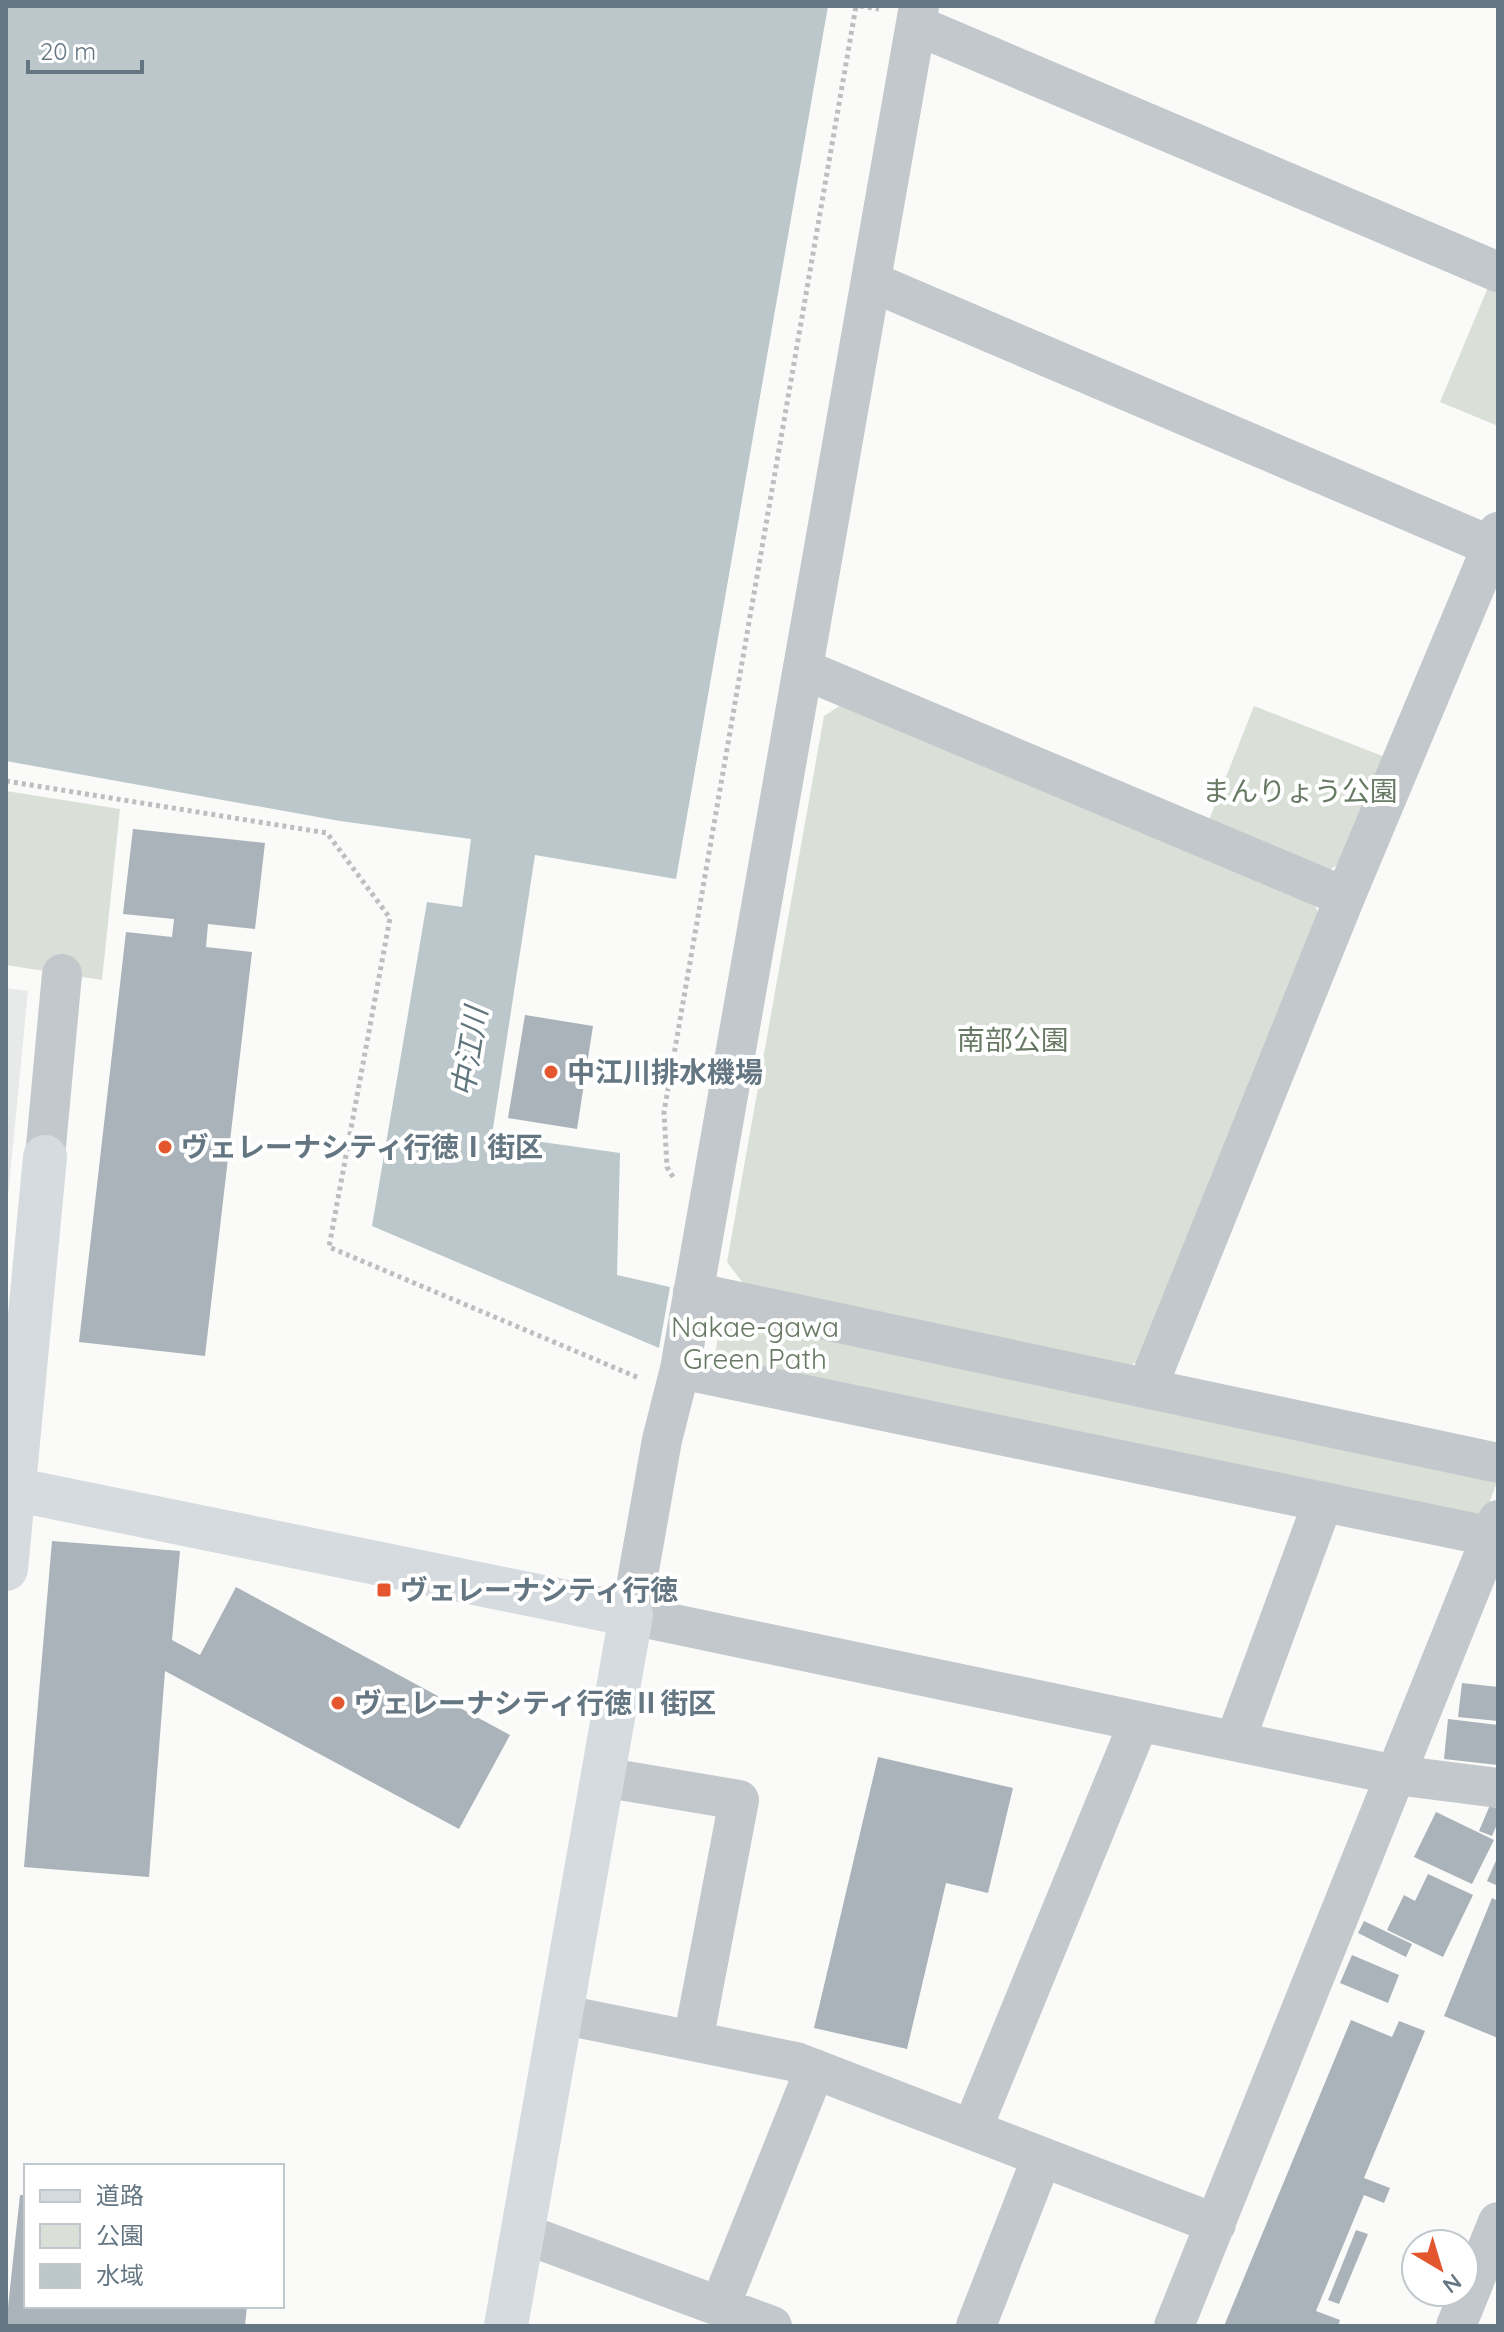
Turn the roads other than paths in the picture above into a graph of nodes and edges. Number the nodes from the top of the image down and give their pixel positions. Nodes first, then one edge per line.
1 (918, 15) edge
2 (1498, 272) edge
3 (872, 282) junction
4 (1496, 542) edge
5 (803, 669) junction
6 (1345, 897) junction
7 (62, 974) dead end
8 (45, 1157) joint
9 (693, 1292) junction
10 (677, 1381) junction
11 (1147, 1388) junction
12 (1498, 1463) edge
13 (13, 1489) junction
14 (1323, 1502) junction
15 (1496, 1532) edge
16 (6, 1569) edge
17 (631, 1615) junction
18 (1139, 1722) junction
19 (1235, 1741) junction
20 (1396, 1775) junction
21 (602, 1777) junction
22 (1498, 1788) edge
23 (560, 2014) junction
24 (693, 2041) junction
25 (815, 2069) junction
26 (972, 2129) junction
27 (1042, 2157) junction
28 (1498, 2222) edge
29 (1216, 2224) junction
30 (522, 2233) junction
31 (720, 2306) junction
32 (506, 2326) edge
33 (772, 2326) edge
34 (976, 2326) edge
35 (1174, 2326) edge
36 (1456, 2326) edge

1 - 2 street
1 - 3 street
3 - 4 street
3 - 5 street
4 - 6 street
5 - 6 street
5 - 9 street
6 - 11 street
7 - 8 street
8 - 13 street
9 - 10 street
9 - 11 street
10 - 14 street
10 - 17 street
11 - 12 street
13 - 16 street
13 - 17 street
14 - 15 street
14 - 19 street
15 - 20 street
17 - 18 street
17 - 21 street
18 - 19 street
18 - 26 street
19 - 20 street
20 - 22 street
20 - 29 street
21 - 23 street
21 - 24 street
23 - 24 street
23 - 30 street
24 - 25 street
25 - 26 street
25 - 31 street
26 - 27 street
27 - 29 street
27 - 34 street
28 - 36 street
29 - 35 street
30 - 31 street
30 - 32 street
31 - 33 street

